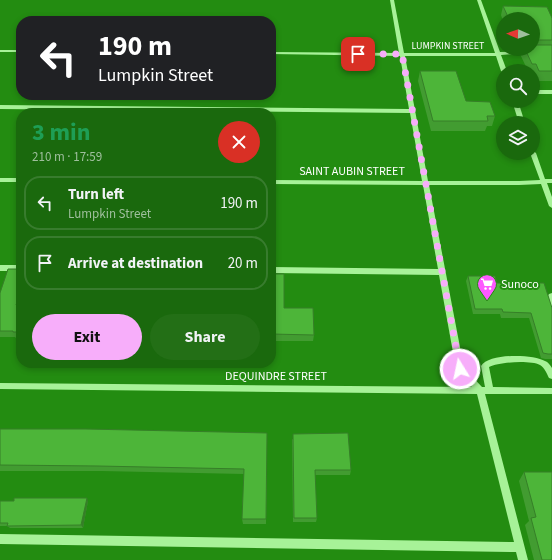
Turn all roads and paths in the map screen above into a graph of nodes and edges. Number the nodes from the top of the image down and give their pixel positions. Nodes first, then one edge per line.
1 (392, 0) edge
2 (479, 0) edge
3 (496, 47) edge
4 (0, 51) edge
5 (16, 51) edge
6 (276, 53) edge
7 (496, 53) edge
8 (402, 54) junction
9 (540, 93) edge
10 (551, 94) edge
11 (0, 107) edge
12 (103, 108) edge
13 (276, 110) edge
14 (412, 111) junction
15 (535, 160) edge
16 (0, 180) edge
17 (16, 180) edge
18 (276, 182) edge
19 (543, 182) junction
20 (552, 182) edge
21 (426, 183) junction
22 (552, 206) edge
23 (0, 268) edge
24 (16, 268) edge
25 (276, 270) edge
26 (443, 272) junction
27 (552, 296) edge
28 (552, 306) edge
29 (543, 362) junction
30 (552, 362) edge
31 (552, 376) edge
32 (0, 386) edge
33 (480, 390) junction
34 (490, 390) junction
35 (552, 391) edge
36 (0, 539) edge
37 (520, 547) junction
38 (523, 560) edge

1 - 8 street
2 - 3 street
4 - 5 street
6 - 8 street, LUMPKIN STREET
7 - 8 street, LUMPKIN STREET
8 - 14 street
9 - 10 street
11 - 12 street
13 - 14 street
14 - 21 street
15 - 19 street
16 - 17 street
18 - 21 street, SAINT AUBIN STREET
19 - 20 street, SAINT AUBIN STREET
19 - 21 street, SAINT AUBIN STREET
19 - 22 street
21 - 26 street
23 - 24 street
25 - 26 street
26 - 33 street
27 - 28 street
29 - 30 street
29 - 31 street
29 - 34 street
32 - 33 street, DEQUINDRE STREET
33 - 34 street, DEQUINDRE STREET
33 - 37 street
34 - 35 street, DEQUINDRE STREET
36 - 37 street
37 - 38 street

